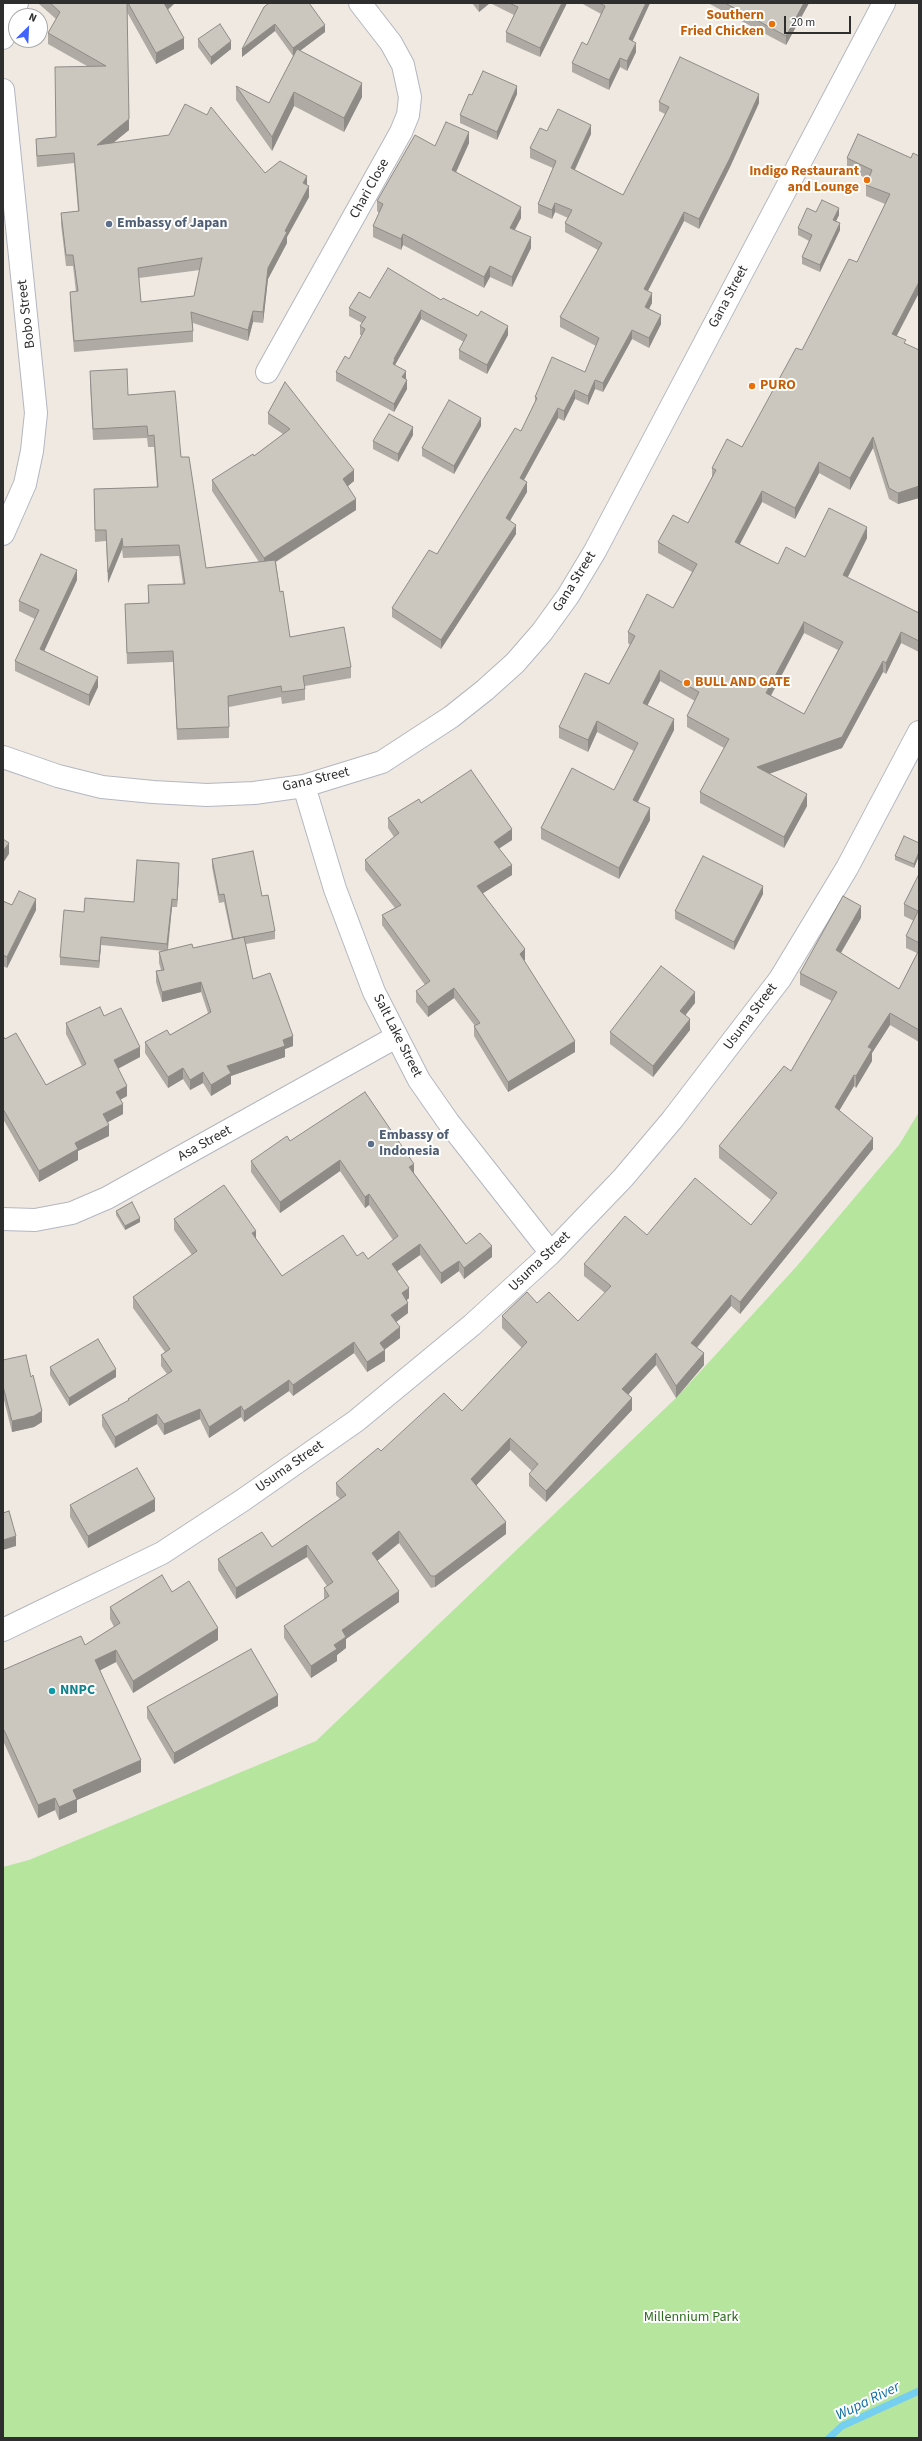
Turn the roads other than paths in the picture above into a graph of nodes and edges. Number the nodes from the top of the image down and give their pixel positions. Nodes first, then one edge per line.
1 (17, 3) edge
2 (360, 3) edge
3 (884, 3) edge
4 (3, 38) edge
5 (3, 90) edge
6 (5, 147) edge
7 (267, 372) dead end
8 (3, 534) edge
9 (919, 732) edge
10 (3, 757) edge
11 (304, 786) junction
12 (396, 1036) junction
13 (3, 1218) edge
14 (551, 1253) junction
15 (3, 1630) edge

1 - 4 street
2 - 7 street, Chari Close
3 - 11 street, Gana Street
5 - 6 street, Bobo Street
6 - 8 street, Bobo Street
9 - 14 street, Usuma Street
10 - 11 street, Gana Street
11 - 12 street, Salt Lake Street
12 - 13 street, Asa Street
12 - 14 street, Salt Lake Street
14 - 15 street, Usuma Street

